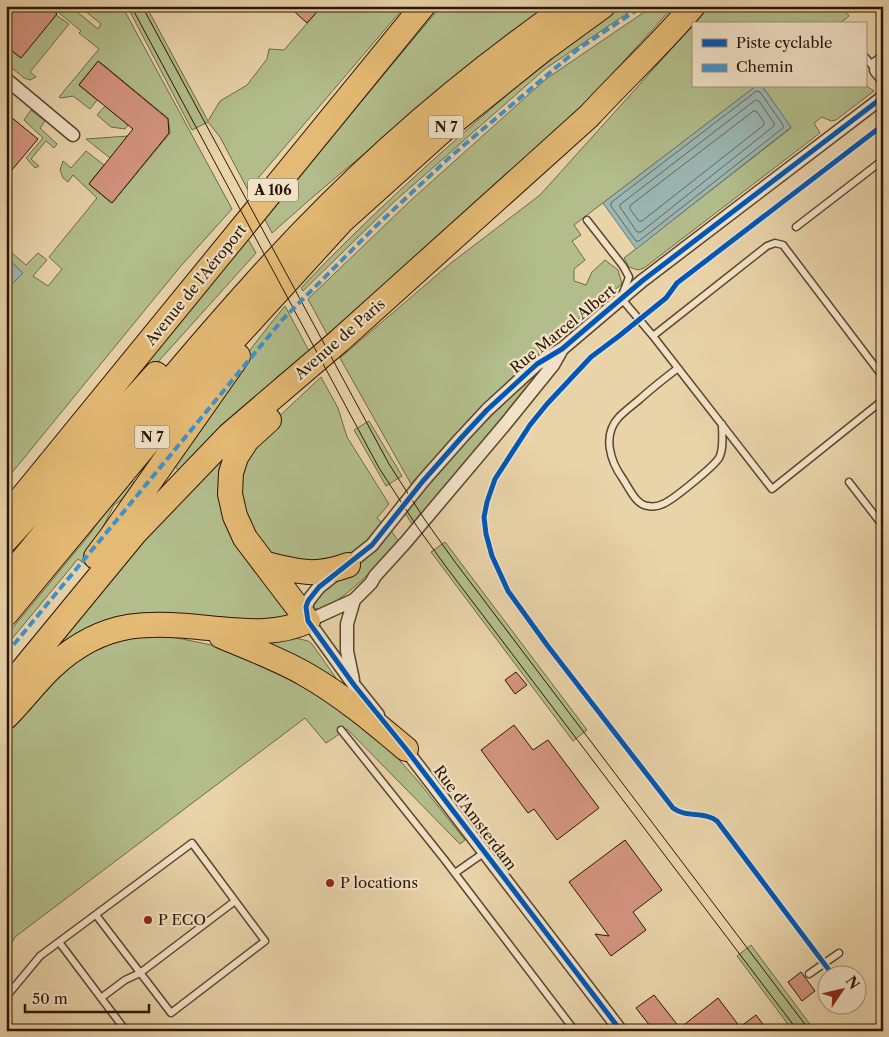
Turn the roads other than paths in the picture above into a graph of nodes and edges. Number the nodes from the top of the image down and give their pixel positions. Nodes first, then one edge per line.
1 (423, 6) edge
2 (568, 6) edge
3 (604, 6) edge
4 (685, 15) edge
5 (883, 55) edge
6 (866, 58) edge
7 (877, 71) edge
8 (6, 79) edge
9 (883, 97) edge
10 (73, 135) dead end
11 (883, 160) edge
12 (587, 220) dead end
13 (796, 227) dead end
14 (302, 264) junction
15 (256, 281) junction
16 (621, 298) junction
17 (653, 336) junction
18 (339, 341) junction
19 (562, 349) junction
20 (678, 368) junction
21 (883, 377) edge
22 (883, 400) edge
23 (722, 424) junction
24 (849, 482) dead end
25 (6, 517) edge
26 (883, 526) edge
27 (6, 540) edge
28 (266, 564) junction
29 (348, 565) junction
30 (6, 580) edge
31 (354, 600) junction
32 (6, 614) edge
33 (308, 622) junction
34 (201, 627) junction
35 (6, 669) edge
36 (354, 685) junction
37 (6, 690) edge
38 (6, 717) edge
39 (340, 730) dead end
40 (406, 750) junction
41 (485, 852) junction
42 (455, 873) junction
43 (235, 901) junction
44 (96, 915) junction
45 (59, 942) junction
46 (839, 953) dead end
47 (140, 973) junction
48 (809, 974) dead end
49 (6, 997) edge
50 (101, 998) junction
51 (126, 1031) edge
52 (575, 1031) edge
53 (621, 1031) edge

1 - 25 highway, Avenue de l'Aéroport / A 106
2 - 15 highway, N 7
3 - 14 highway, N 7
4 - 18 highway, Avenue de Paris
5 - 7 lane
6 - 7 lane
8 - 10 street
9 - 16 street, Rue Marcel Albert
11 - 13 lane
12 - 16 lane
14 - 32 highway, N 7
14 - 35 highway
15 - 27 highway
15 - 30 highway, N 7
16 - 17 lane
16 - 19 street, Rue Marcel Albert
17 - 20 lane
17 - 21 lane
18 - 28 highway
18 - 37 highway, Avenue de Paris
19 - 29 street, Rue Marcel Albert
19 - 31 street, Rue Marcel Albert
20 - 23 lane
20 - 23 lane
22 - 23 lane
24 - 26 lane
28 - 29 highway
28 - 33 highway
29 - 33 street, Rue Marcel Albert
31 - 33 street, Rue Marcel Albert
31 - 36 street, Rue d'Amsterdam
33 - 34 highway
33 - 36 street, Rue d'Amsterdam
34 - 38 highway
34 - 40 highway
36 - 40 street, Rue d'Amsterdam
39 - 42 lane
40 - 41 street, Rue d'Amsterdam
41 - 42 lane
41 - 53 street, Rue d'Amsterdam
42 - 52 lane
43 - 44 lane
43 - 47 lane
43 - 47 lane
44 - 45 lane
44 - 47 lane
45 - 49 lane
45 - 50 lane
46 - 48 lane
47 - 50 lane
50 - 51 lane

